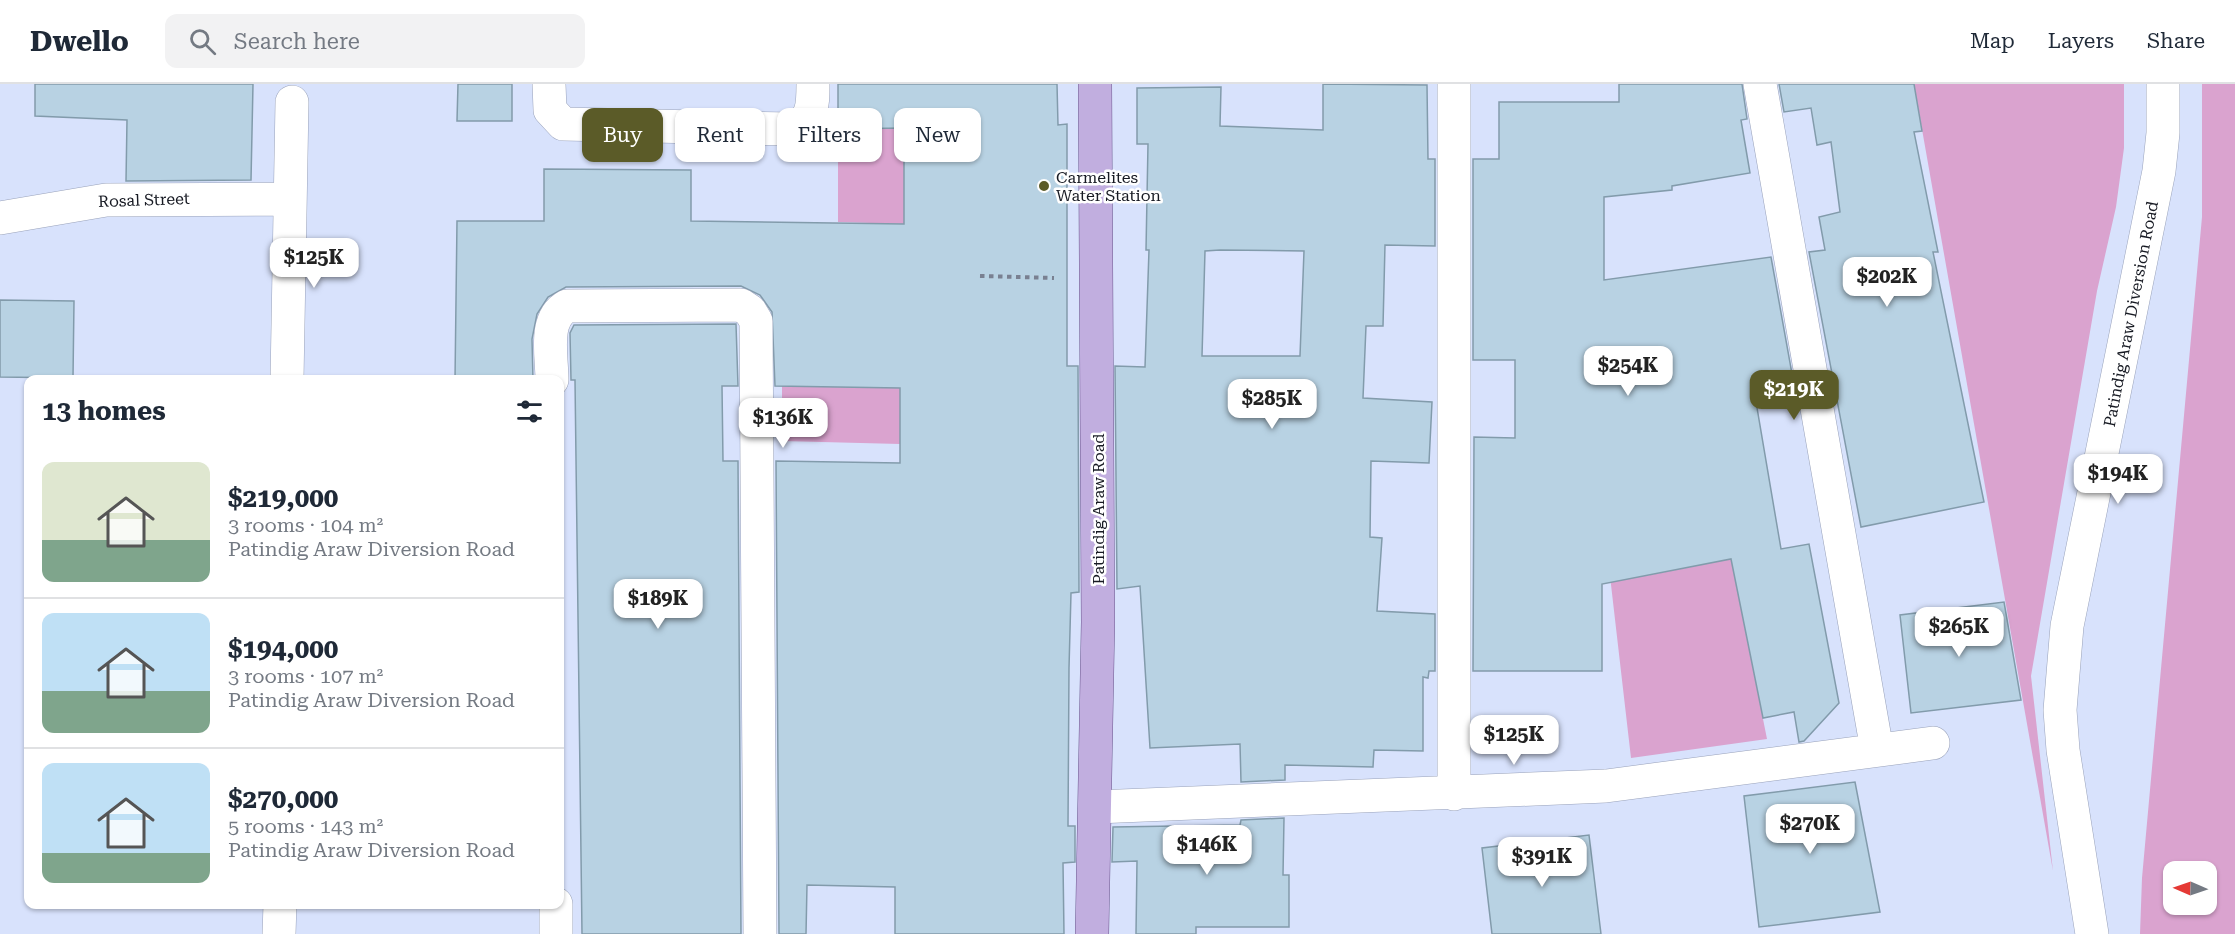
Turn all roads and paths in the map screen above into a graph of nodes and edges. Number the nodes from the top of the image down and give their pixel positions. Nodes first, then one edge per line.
1 (549, 84) edge
2 (813, 84) edge
3 (1095, 84) edge
4 (1454, 84) edge
5 (1760, 84) edge
6 (2163, 84) edge
7 (292, 102) dead end
8 (290, 199) junction
9 (0, 218) edge
10 (980, 276) dead end
11 (1096, 279) junction
12 (287, 375) edge
13 (552, 375) edge
14 (1933, 742) dead end
15 (1877, 750) junction
16 (1454, 794) junction
17 (1096, 807) junction
18 (280, 909) edge
19 (556, 909) edge
20 (279, 934) edge
21 (556, 934) edge
22 (760, 934) edge
23 (1092, 934) edge
24 (2092, 934) edge

1 - 2 street
3 - 11 main road, Patindig Araw Road
4 - 16 street
5 - 15 street
6 - 24 street, Patindig Araw Diversion Road
7 - 8 street
8 - 9 street, Rosal Street
8 - 12 street
10 - 11 path
11 - 17 main road, Patindig Araw Road
13 - 22 street
14 - 15 street
15 - 16 street
16 - 17 street
17 - 23 main road, Patindig Araw Road
18 - 20 street
19 - 21 street

